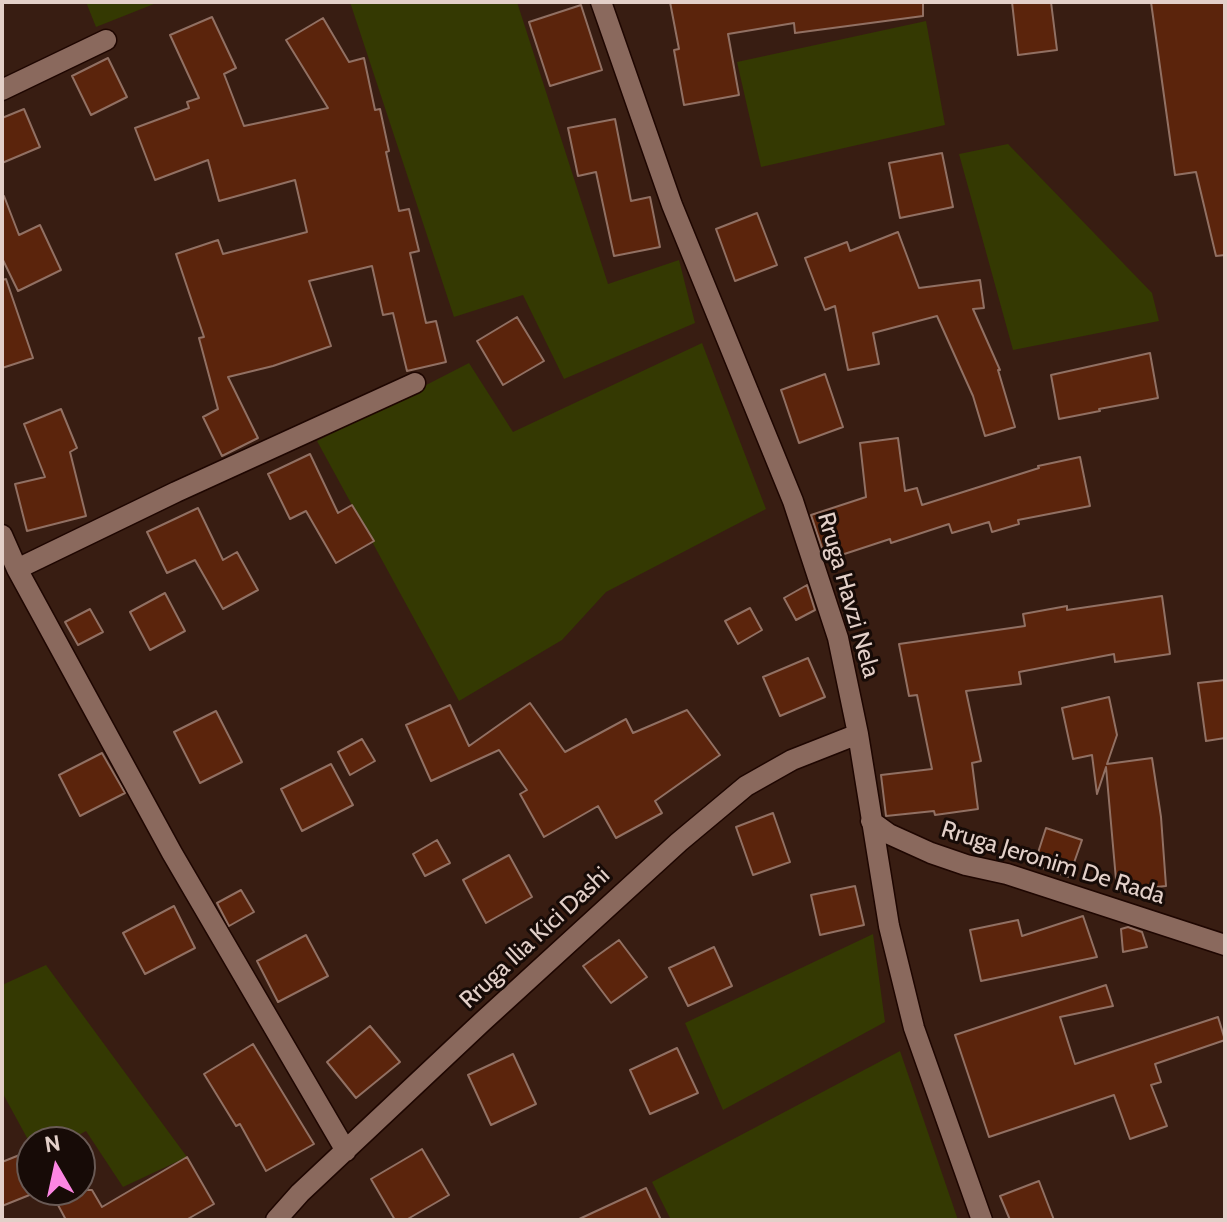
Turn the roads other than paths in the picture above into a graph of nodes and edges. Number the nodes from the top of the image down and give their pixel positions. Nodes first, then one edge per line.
1 (601, 2) edge
2 (106, 40) dead end
3 (2, 90) edge
4 (415, 383) dead end
5 (2, 535) edge
6 (17, 569) junction
7 (858, 734) junction
8 (871, 821) junction
9 (1225, 945) edge
10 (346, 1151) junction
11 (276, 1220) edge
12 (982, 1220) edge

1 - 7 street, Rruga Havzi Nela
2 - 3 street
4 - 6 street
5 - 6 street
6 - 10 street
7 - 8 street, Rruga Havzi Nela
7 - 10 street, Rruga Ilia Kici Dashi
8 - 9 street, Rruga Jeronim De Rada
8 - 12 street, Rruga Havzi Nela
10 - 11 street, Rruga Ilia Kici Dashi

